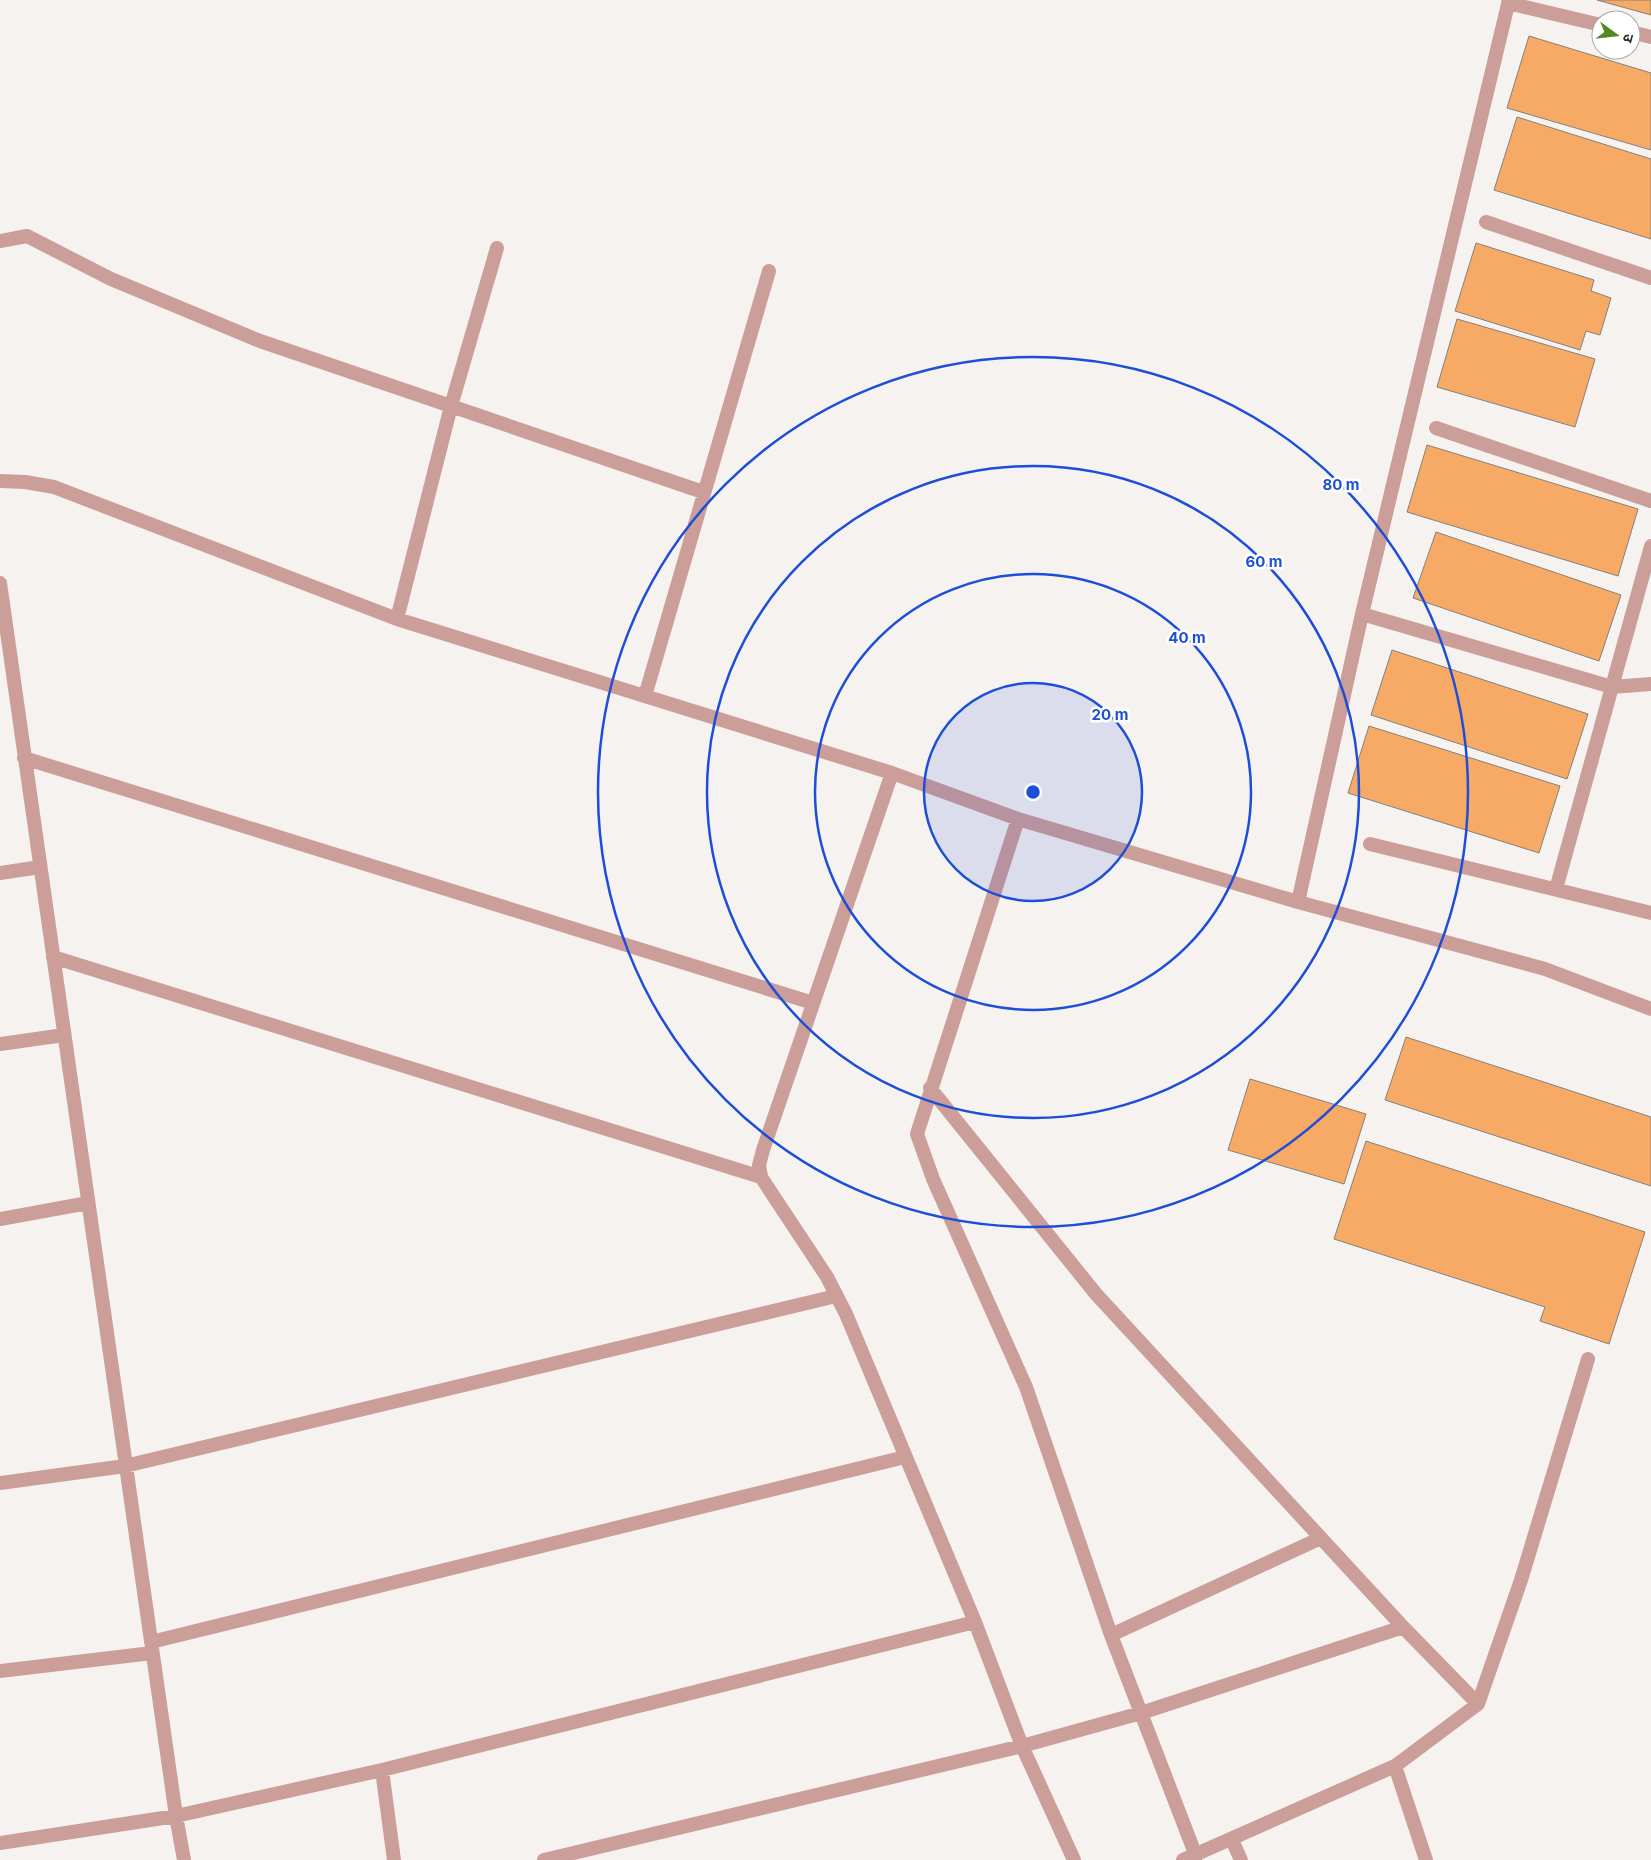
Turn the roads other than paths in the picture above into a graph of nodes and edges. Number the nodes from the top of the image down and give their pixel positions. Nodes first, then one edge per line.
1 (1508, 1) edge
2 (1591, 22) edge
3 (1486, 222) dead end
4 (0, 241) edge
5 (497, 248) dead end
6 (769, 271) dead end
7 (1651, 278) edge
8 (451, 406) junction
9 (1436, 428) dead end
10 (0, 482) edge
11 (703, 492) junction
12 (1651, 501) edge
13 (1651, 546) edge
14 (0, 584) edge
15 (1362, 614) junction
16 (397, 619) junction
17 (14, 683) junction
18 (1651, 684) edge
19 (0, 686) edge
20 (1612, 687) junction
21 (646, 696) junction
22 (24, 758) junction
23 (892, 773) junction
24 (1018, 819) junction
25 (1370, 844) dead end
26 (40, 867) junction
27 (0, 872) edge
28 (1556, 889) junction
29 (1298, 902) junction
30 (1651, 913) edge
31 (53, 957) junction
32 (813, 1003) junction
33 (1651, 1009) edge
34 (64, 1035) junction
35 (0, 1044) edge
36 (930, 1088) junction
37 (761, 1177) junction
38 (88, 1203) junction
39 (0, 1218) edge
40 (836, 1296) junction
41 (1588, 1359) dead end
42 (905, 1457) junction
43 (125, 1466) junction
44 (0, 1484) edge
45 (1321, 1538) junction
46 (975, 1622) junction
47 (1403, 1627) junction
48 (1111, 1635) junction
49 (151, 1648) junction
50 (0, 1671) edge
51 (1478, 1704) junction
52 (1141, 1712) junction
53 (1022, 1746) junction
54 (1395, 1766) junction
55 (382, 1770) junction
56 (176, 1816) junction
57 (1232, 1840) junction
58 (0, 1843) edge
59 (1190, 1858) edge
60 (184, 1860) edge
61 (394, 1860) edge
62 (544, 1860) edge
63 (1074, 1860) edge
64 (1240, 1860) edge
65 (1426, 1860) edge

1 - 2 street
1 - 15 street
3 - 7 street
4 - 8 street
5 - 8 street
6 - 11 street
8 - 11 street
8 - 16 street
9 - 12 street
10 - 16 street
11 - 21 street
13 - 20 street
14 - 17 street
15 - 20 street
15 - 29 street
16 - 21 street
17 - 19 street
17 - 22 street
18 - 20 street
20 - 28 street
21 - 23 street
22 - 26 street
22 - 32 street
23 - 24 street
23 - 32 street
24 - 29 street
24 - 36 street
25 - 28 street
26 - 27 street
26 - 31 street
28 - 30 street
29 - 33 street
31 - 34 street
31 - 37 street
32 - 37 street
34 - 35 street
34 - 38 street
36 - 45 street
36 - 48 street
37 - 40 street
38 - 39 street
38 - 43 street
40 - 42 street
40 - 43 street
41 - 51 street
42 - 46 street
42 - 49 street
43 - 44 street
43 - 49 street
45 - 47 street
45 - 48 street
46 - 53 street
46 - 55 street
47 - 51 street
47 - 52 street
48 - 52 street
49 - 50 street
49 - 56 street
51 - 54 street
52 - 53 street
52 - 59 street
53 - 62 street
53 - 63 street
54 - 57 street
54 - 65 street
55 - 56 street
55 - 61 street
56 - 58 street
56 - 60 street
57 - 59 street
57 - 64 street

